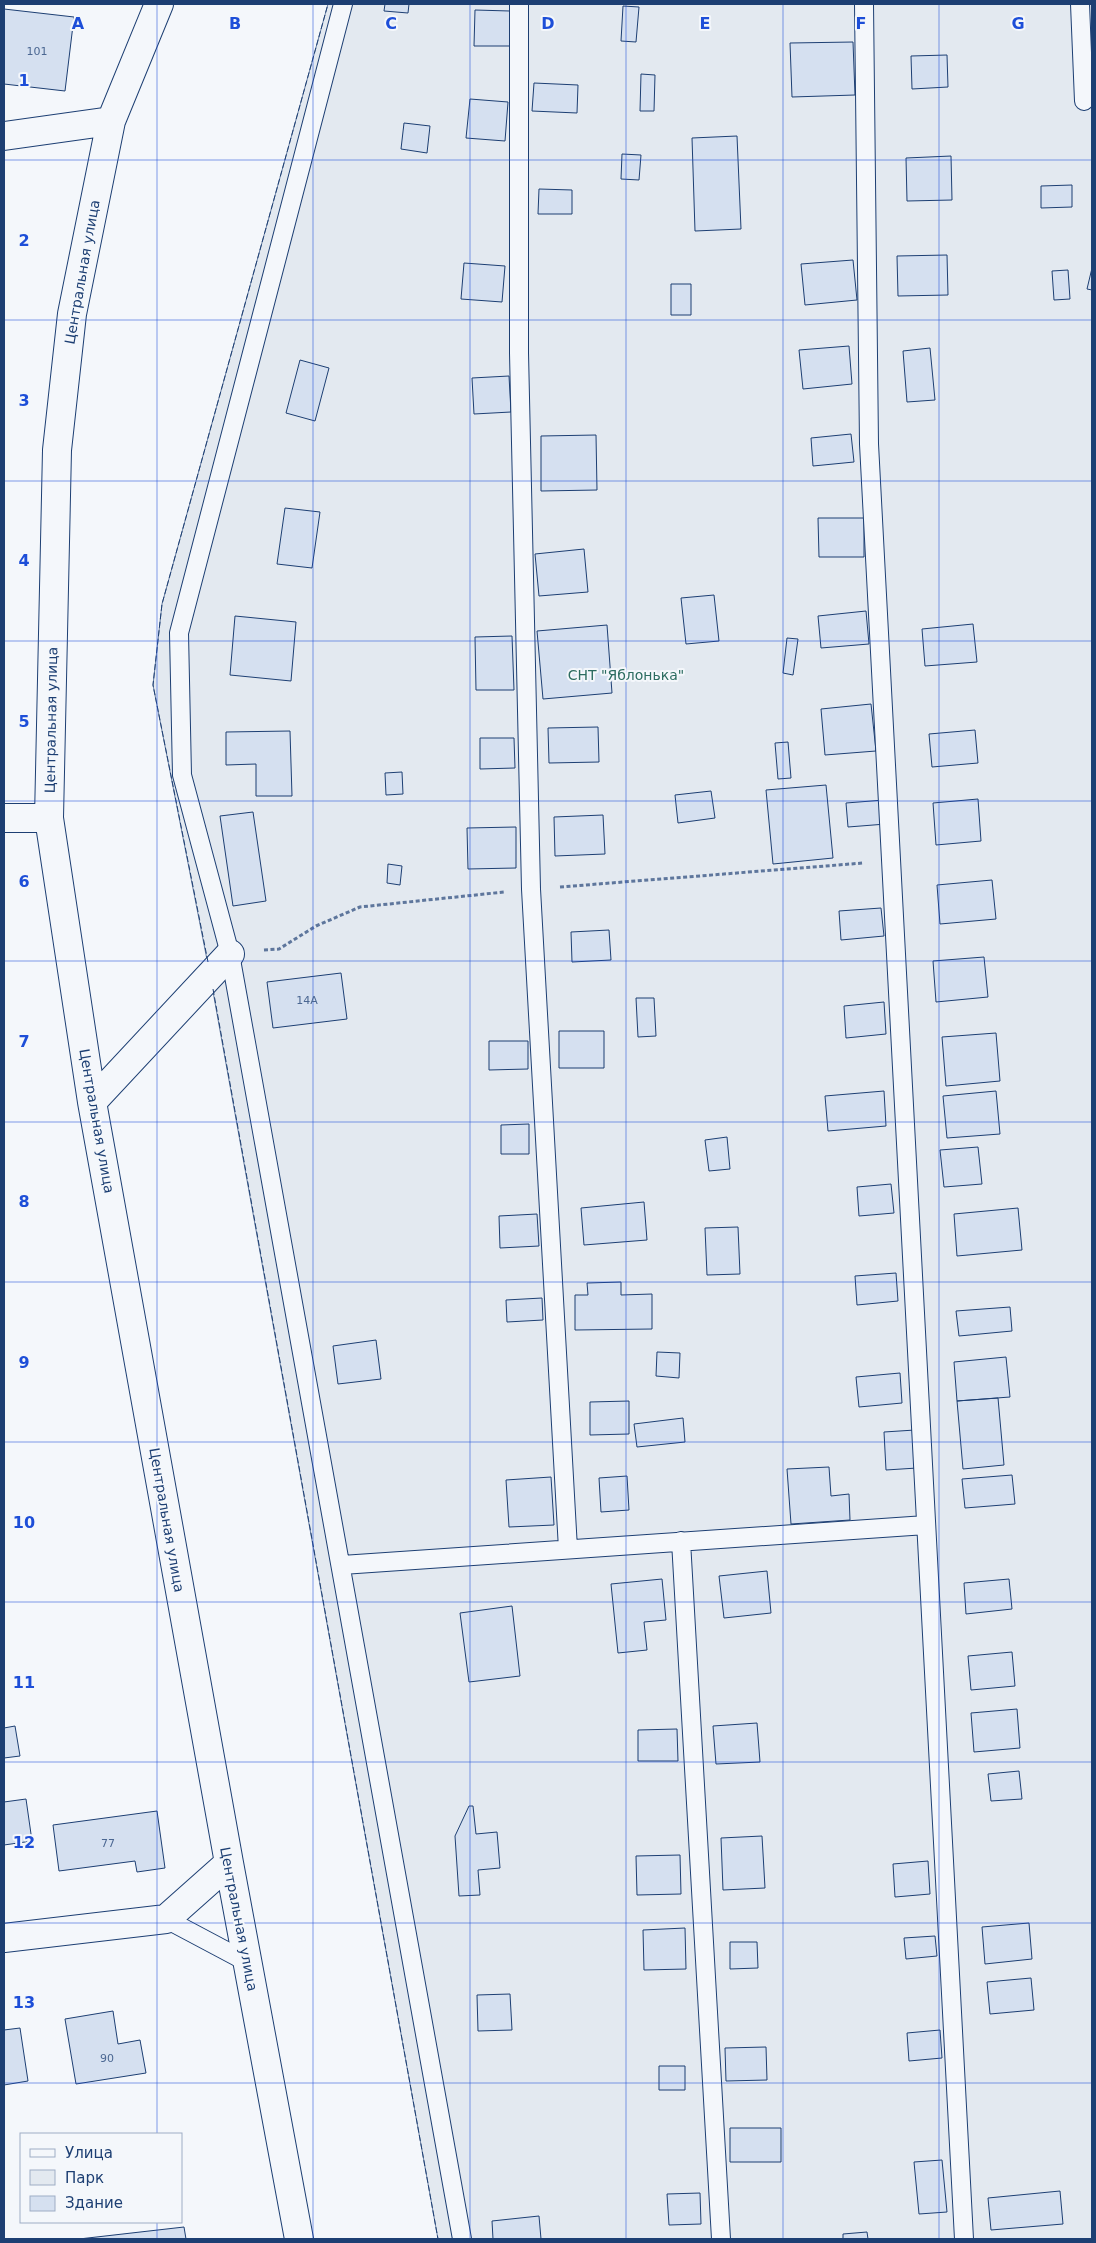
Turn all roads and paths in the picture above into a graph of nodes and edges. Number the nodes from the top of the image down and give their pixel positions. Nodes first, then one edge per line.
1 (159, 4) edge
2 (343, 4) edge
3 (519, 4) edge
4 (864, 4) edge
5 (1080, 4) edge
6 (1084, 101) dead end
7 (111, 120) junction
8 (4, 136) edge
9 (4, 818) edge
10 (48, 818) junction
11 (230, 954) junction
12 (92, 1102) junction
13 (926, 1525) junction
14 (681, 1541) junction
15 (568, 1549) junction
16 (342, 1564) junction
17 (229, 1863) junction
18 (166, 1919) junction
19 (4, 1938) edge
20 (247, 1962) junction
21 (300, 2239) edge
22 (462, 2239) edge
23 (721, 2239) edge
24 (964, 2239) edge

1 - 7 street, Центральная улица
2 - 11 lane
3 - 15 lane
4 - 13 lane
5 - 6 lane
7 - 8 street
7 - 10 street, Центральная улица
9 - 10 street
10 - 12 street, Центральная улица
11 - 12 street
11 - 16 lane
12 - 17 street, Центральная улица
13 - 14 lane
13 - 24 lane
14 - 15 lane
14 - 23 lane
15 - 16 lane
16 - 22 lane
17 - 18 street
17 - 20 street, Центральная улица
18 - 19 street
18 - 20 lane
20 - 21 street, Центральная улица

